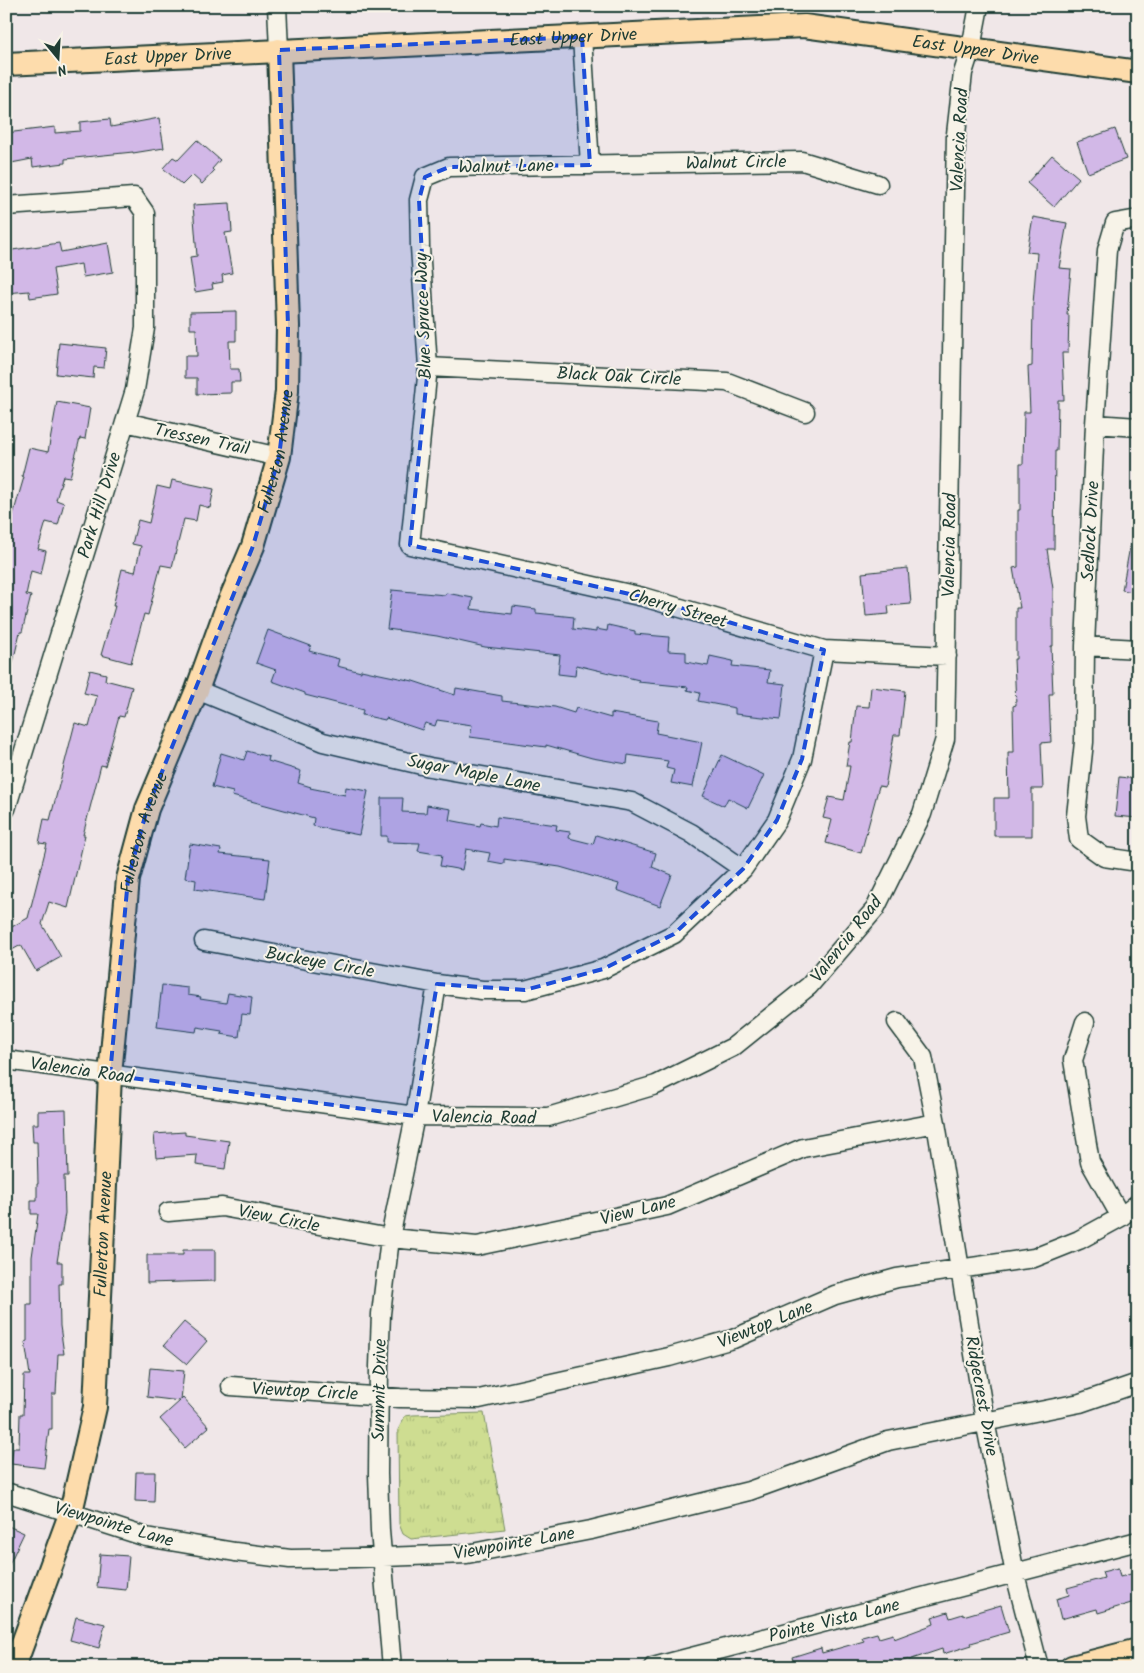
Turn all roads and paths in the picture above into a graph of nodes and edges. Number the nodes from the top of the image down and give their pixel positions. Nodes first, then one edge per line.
1 (278, 6) edge
2 (979, 6) edge
3 (582, 36) junction
4 (971, 48) junction
5 (279, 50) junction
6 (6, 64) edge
7 (1138, 72) edge
8 (590, 165) junction
9 (425, 177) joint
10 (878, 184) dead end
11 (6, 206) edge
12 (1138, 219) edge
13 (428, 367) junction
14 (805, 412) dead end
15 (125, 422) junction
16 (1095, 424) junction
17 (1138, 427) edge
18 (278, 457) junction
19 (410, 545) joint
20 (1085, 646) junction
21 (1138, 649) edge
22 (824, 650) junction
23 (947, 656) junction
24 (197, 690) junction
25 (6, 809) edge
26 (1138, 862) edge
27 (743, 869) junction
28 (204, 941) dead end
29 (437, 984) junction
30 (897, 1022) dead end
31 (1084, 1022) dead end
32 (6, 1060) edge
33 (110, 1075) junction
34 (415, 1116) junction
35 (936, 1123) junction
36 (1138, 1202) edge
37 (168, 1212) dead end
38 (1121, 1217) junction
39 (390, 1238) junction
40 (960, 1270) junction
41 (1138, 1383) edge
42 (231, 1386) dead end
43 (378, 1395) junction
44 (985, 1422) junction
45 (6, 1492) edge
46 (71, 1512) junction
47 (1138, 1541) edge
48 (382, 1557) junction
49 (1015, 1574) junction
50 (1138, 1650) edge
51 (14, 1667) edge
52 (392, 1667) edge
53 (653, 1667) edge
54 (1039, 1667) edge
55 (1072, 1667) edge

1 - 5 street, Fullerton Avenue
2 - 4 street, Valencia Road
3 - 4 main road, East Upper Drive
3 - 5 main road, East Upper Drive
3 - 8 street
4 - 7 main road, East Upper Drive
4 - 23 street, Valencia Road
5 - 6 main road, East Upper Drive
5 - 18 main road, Fullerton Avenue
8 - 9 street, Walnut Lane
8 - 10 street, Walnut Circle
9 - 13 street, Blue Spruce Way
11 - 15 street, Park Hill Drive
12 - 16 street, Sedlock Drive
13 - 14 street, Black Oak Circle
13 - 19 street, Blue Spruce Way
15 - 18 street, Tressen Trail
15 - 25 street, Park Hill Drive
16 - 17 street
16 - 20 street, Sedlock Drive
18 - 24 main road, Fullerton Avenue
19 - 22 street, Cherry Street
20 - 21 street
20 - 26 street, Sedlock Drive
22 - 23 street, Cherry Street
22 - 27 street, Buckeye Circle
23 - 34 street, Valencia Road
24 - 27 street, Sugar Maple Lane
24 - 33 main road, Fullerton Avenue
27 - 29 street, Buckeye Circle
28 - 29 street, Buckeye Circle
29 - 34 street, Summit Drive
30 - 35 street, Ridgecrest Drive
31 - 38 street
32 - 33 street, Valencia Road
33 - 34 street, Valencia Road
33 - 46 main road, Fullerton Avenue
34 - 39 street, Summit Drive
35 - 39 street, View Lane
35 - 40 street, Ridgecrest Drive
36 - 38 street, Viewtop Lane
37 - 39 street, View Circle
38 - 40 street, Viewtop Lane
39 - 43 street, Summit Drive
40 - 43 street, Viewtop Lane
40 - 44 street, Ridgecrest Drive
41 - 44 street, Viewpointe Lane
42 - 43 street, Viewtop Circle
43 - 48 street, Summit Drive
44 - 48 street, Viewpointe Lane
44 - 49 street, Ridgecrest Drive
45 - 46 street, Viewpointe Lane
46 - 48 street, Viewpointe Lane
46 - 51 main road, Fullerton Avenue
47 - 49 street, Pointe Vista Lane
48 - 52 street, Summit Drive
49 - 53 street, Pointe Vista Lane
49 - 54 street, Ridgecrest Drive
50 - 55 main road

